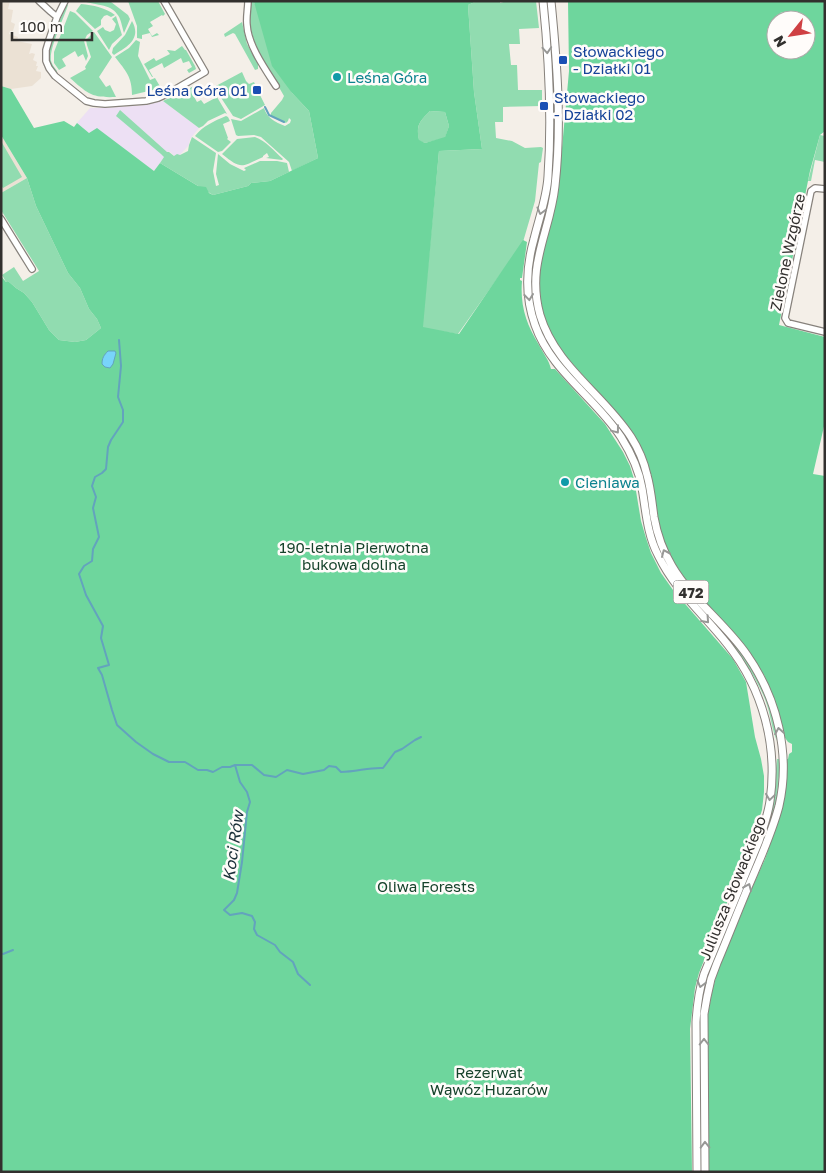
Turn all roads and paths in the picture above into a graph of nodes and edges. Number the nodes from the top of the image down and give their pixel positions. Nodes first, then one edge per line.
1 (39, 1) edge
2 (65, 1) edge
3 (164, 1) edge
4 (248, 1) edge
5 (543, 1) edge
6 (551, 1) edge
7 (58, 17) junction
8 (276, 86) dead end
9 (825, 189) edge
10 (1, 220) edge
11 (32, 269) dead end
12 (825, 332) edge
13 (700, 1090) junction
14 (701, 1118) junction
15 (697, 1172) edge
16 (705, 1172) edge

1 - 7 street
2 - 7 street
3 - 7 street
4 - 8 street
5 -> 13 main road, Juliusza Słowackiego / 472
13 -> 6 main road, Juliusza Słowackiego / 472
9 - 12 street, Zielone Wzgórze
10 - 11 street
13 - 14 main road, Juliusza Słowackiego / 472
14 - 15 main road, Juliusza Słowackiego / 472
16 -> 14 main road, Juliusza Słowackiego / 472

